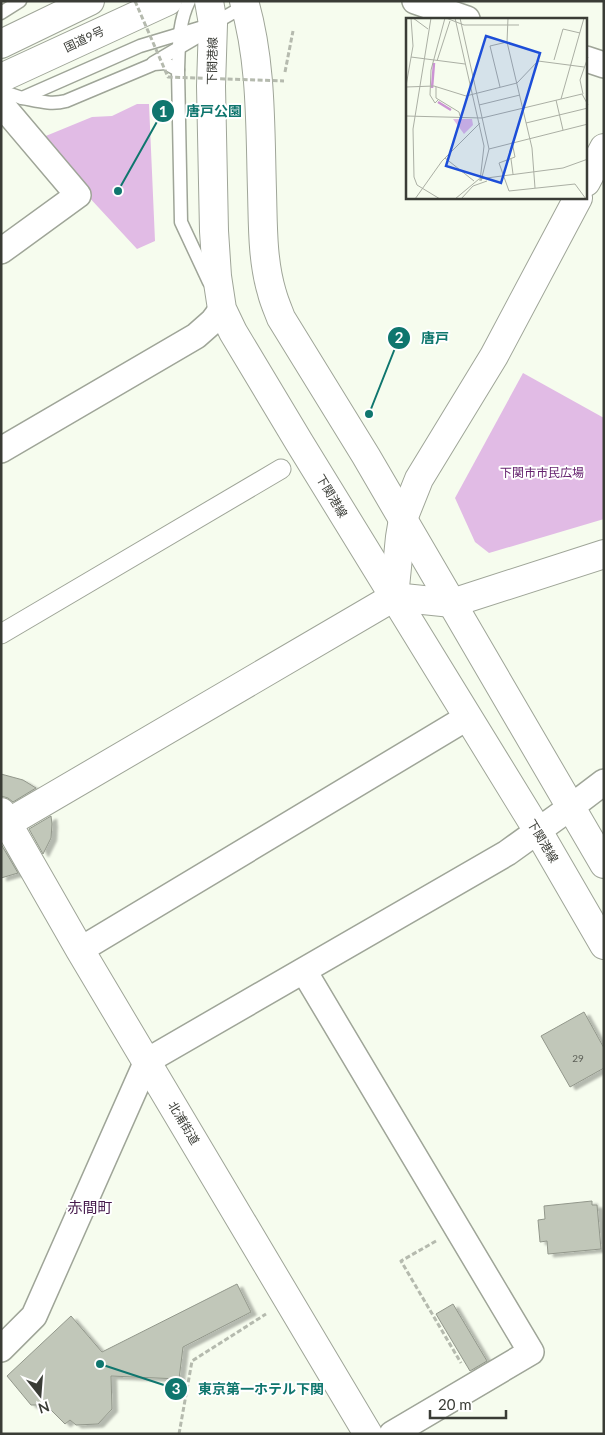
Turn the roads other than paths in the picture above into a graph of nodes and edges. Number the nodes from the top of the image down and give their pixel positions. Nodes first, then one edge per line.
1 (20, 1) edge
2 (90, 1) edge
3 (168, 1) edge
4 (188, 1) edge
5 (415, 1) edge
6 (246, 2) edge
7 (1, 13) edge
8 (211, 13) edge
9 (464, 18) edge
10 (180, 33) junction
11 (1, 44) edge
12 (140, 46) junction
13 (179, 48) junction
14 (166, 56) junction
15 (588, 60) edge
16 (604, 65) edge
17 (140, 69) junction
18 (178, 70) junction
19 (1, 78) edge
20 (1, 91) edge
21 (12, 101) edge
22 (604, 148) edge
23 (588, 178) edge
24 (577, 199) edge
25 (1, 251) edge
26 (222, 309) junction
27 (3, 444) edge
28 (280, 469) dead end
29 (403, 519) junction
30 (604, 554) edge
31 (394, 597) junction
32 (452, 603) junction
33 (1, 634) edge
34 (468, 717) junction
35 (604, 782) edge
36 (571, 807) junction
37 (4, 821) edge
38 (538, 832) junction
39 (604, 864) edge
40 (604, 945) edge
41 (80, 950) junction
42 (304, 971) junction
43 (147, 1061) junction
44 (1, 1349) edge
45 (368, 1434) edge
46 (392, 1434) edge

1 - 7 lane
2 - 11 main road
3 - 19 main road, 国道9号
4 - 10 lane
5 - 9 street
6 - 8 lane
6 - 29 main road
8 - 10 lane
8 - 13 lane
8 - 26 main road, 下関港線
10 - 12 lane
10 - 13 lane
12 - 14 lane
12 - 21 lane
13 - 14 lane
13 - 18 lane
14 - 17 lane
14 - 18 lane
15 - 16 street
17 - 18 lane
17 - 21 lane
18 - 26 lane
20 - 21 lane
21 - 25 street
22 - 23 main road
24 - 29 main road
26 - 27 street
26 - 31 main road, 下関港線
28 - 33 street
29 - 31 main road
29 - 32 main road
30 - 32 main road
31 - 32 main road
31 - 34 main road, 下関港線
31 - 37 main road
32 - 36 main road
34 - 38 main road, 下関港線
34 - 41 street
35 - 36 street
36 - 38 street
36 - 39 main road
37 - 41 main road, 北浦街道
38 - 40 main road, 下関港線
38 - 42 street
41 - 43 main road, 北浦街道
42 - 43 street
42 - 46 street
43 - 44 street
43 - 45 main road, 北浦街道

